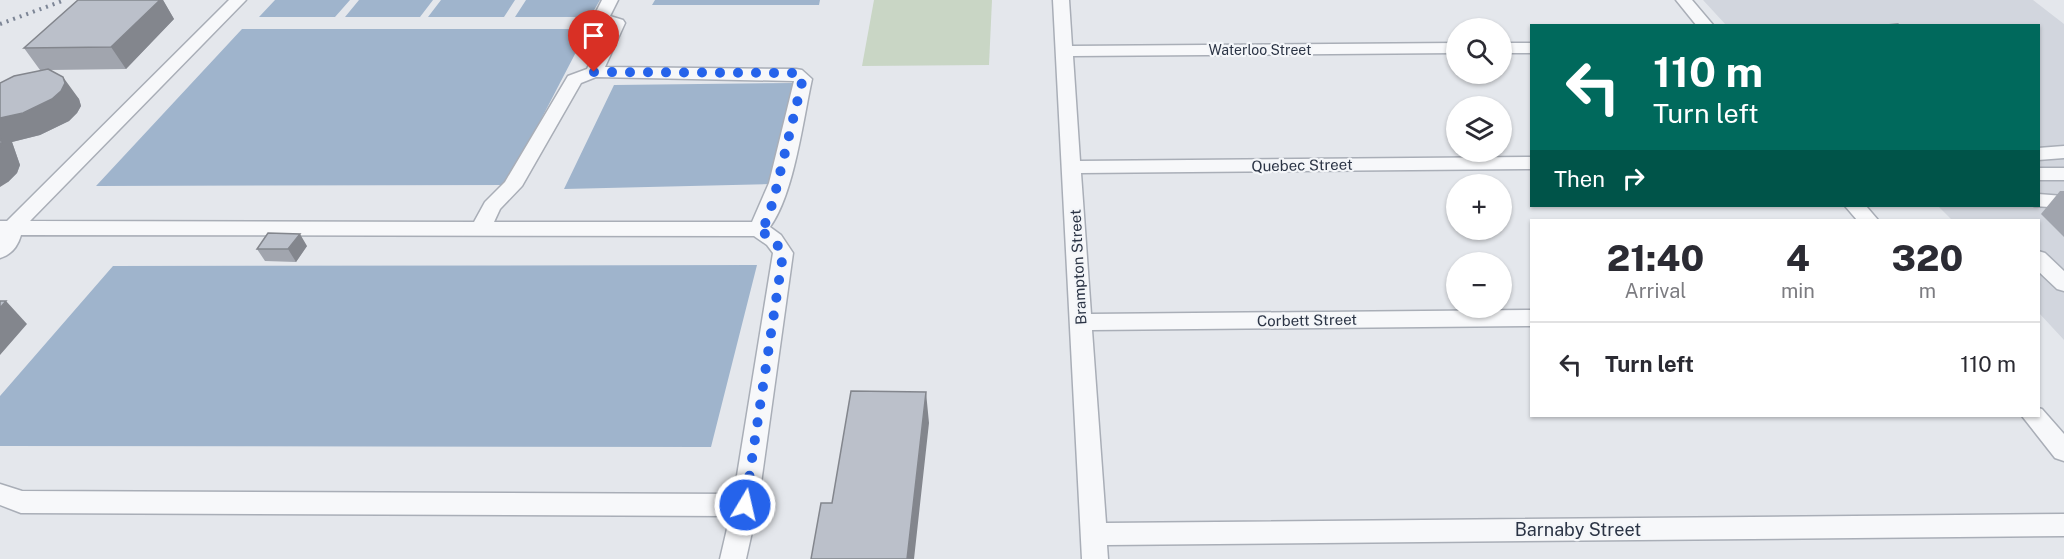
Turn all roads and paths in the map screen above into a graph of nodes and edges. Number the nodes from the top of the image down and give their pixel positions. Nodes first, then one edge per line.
1 (238, 0) edge
2 (610, 0) edge
3 (1061, 0) edge
4 (1684, 0) edge
5 (1704, 24) edge
6 (1446, 48) edge
7 (1512, 48) edge
8 (1530, 48) edge
9 (1064, 51) junction
10 (594, 72) junction
11 (2064, 152) edge
12 (2040, 154) edge
13 (1530, 163) edge
14 (1072, 167) junction
15 (2040, 174) edge
16 (2064, 174) edge
17 (2040, 201) edge
18 (2064, 202) edge
19 (1856, 207) edge
20 (1867, 219) edge
21 (6, 228) edge
22 (758, 229) junction
23 (480, 230) junction
24 (0, 251) edge
25 (2040, 260) edge
26 (2064, 284) edge
27 (1530, 318) edge
28 (1082, 322) junction
29 (2035, 417) edge
30 (2064, 451) edge
31 (0, 494) edge
32 (745, 505) junction
33 (2064, 525) edge
34 (1094, 546) edge
35 (733, 559) edge
36 (1087, 559) edge

1 - 21 street
2 - 10 street
3 - 9 street, Brampton Street
4 - 5 street
6 - 9 street, Waterloo Street
7 - 8 street
9 - 14 street, Brampton Street
10 - 22 street
10 - 23 street
11 - 12 street
13 - 14 street, Quebec Street
14 - 28 street, Brampton Street
15 - 16 street
17 - 18 street
19 - 20 street
21 - 23 street
21 - 24 street
22 - 23 street
22 - 32 street
25 - 26 street
27 - 28 street, Corbett Street
28 - 34 street, Brampton Street
29 - 30 street
31 - 32 street
32 - 35 street
33 - 34 street, Barnaby Street
34 - 36 street, Brampton Street

